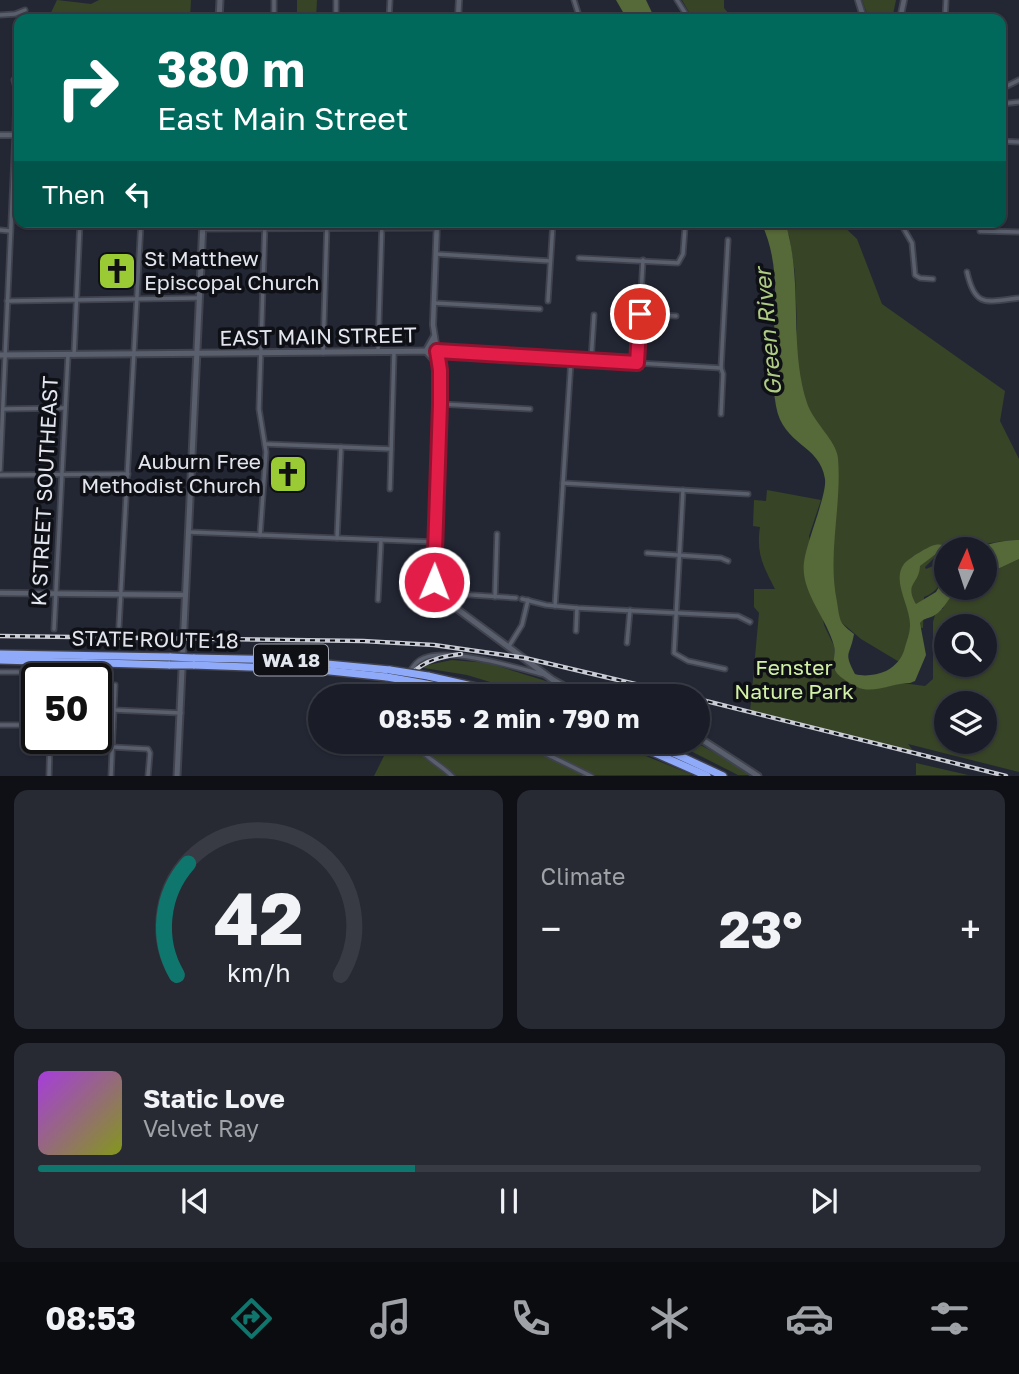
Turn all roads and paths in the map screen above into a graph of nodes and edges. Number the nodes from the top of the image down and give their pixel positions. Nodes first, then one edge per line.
1 (25, 10) dead end
2 (0, 15) edge
3 (14, 176) edge
4 (80, 228) edge
5 (141, 228) edge
6 (203, 228) edge
7 (244, 228) edge
8 (340, 228) edge
9 (381, 228) edge
10 (437, 228) edge
11 (553, 228) edge
12 (685, 228) edge
13 (903, 228) edge
14 (265, 229) junction
15 (327, 229) junction
16 (0, 230) edge
17 (10, 231) junction
18 (980, 231) dead end
19 (1019, 232) edge
20 (728, 240) dead end
21 (436, 254) junction
22 (579, 258) dead end
23 (643, 260) junction
24 (550, 261) junction
25 (967, 272) dead end
26 (933, 279) dead end
27 (201, 298) junction
28 (1019, 298) edge
29 (138, 299) junction
30 (76, 300) junction
31 (7, 301) junction
32 (548, 301) dead end
33 (434, 303) junction
34 (540, 309) dead end
35 (640, 314) junction
36 (594, 315) dead end
37 (676, 316) dead end
38 (434, 337) junction
39 (426, 351) junction
40 (437, 351) junction
41 (378, 352) junction
42 (394, 352) junction
43 (261, 353) junction
44 (323, 353) junction
45 (134, 354) junction
46 (198, 354) junction
47 (2, 355) edge
48 (71, 355) junction
49 (571, 360) junction
50 (592, 361) junction
51 (637, 363) junction
52 (439, 365) junction
53 (721, 368) junction
54 (440, 404) junction
55 (65, 408) junction
56 (2, 409) junction
57 (530, 409) dead end
58 (721, 414) dead end
59 (265, 444) junction
60 (341, 447) junction
61 (391, 449) junction
62 (0, 473) edge
63 (128, 474) junction
64 (62, 475) junction
65 (563, 483) junction
66 (390, 489) dead end
67 (682, 490) junction
68 (748, 494) dead end
69 (188, 532) junction
70 (497, 534) dead end
71 (260, 535) junction
72 (337, 538) junction
73 (381, 540) junction
74 (435, 542) junction
75 (647, 553) dead end
76 (678, 555) junction
77 (728, 561) dead end
78 (0, 593) edge
79 (56, 593) junction
80 (440, 593) junction
81 (121, 594) junction
82 (185, 595) junction
83 (495, 597) junction
84 (378, 600) dead end
85 (528, 600) junction
86 (555, 606) junction
87 (577, 608) junction
88 (630, 610) junction
89 (675, 612) junction
90 (750, 622) dead end
91 (119, 626) dead end
92 (54, 629) dead end
93 (576, 631) dead end
94 (627, 643) dead end
95 (509, 647) junction
96 (0, 654) edge
97 (0, 660) edge
98 (170, 661) junction
99 (725, 669) dead end
100 (0, 672) edge
101 (21, 672) edge
102 (545, 676) junction
103 (427, 680) junction
104 (408, 684) edge
105 (442, 684) edge
106 (449, 684) edge
107 (560, 684) edge
108 (115, 685) dead end
109 (114, 710) junction
110 (181, 713) junction
111 (0, 725) edge
112 (21, 725) edge
113 (113, 727) joint
114 (710, 745) edge
115 (112, 747) joint
116 (50, 754) edge
117 (112, 754) edge
118 (424, 754) edge
119 (547, 754) edge
120 (658, 754) edge
121 (677, 754) edge
122 (49, 775) edge
123 (111, 775) edge
124 (148, 775) edge
125 (177, 775) edge
126 (452, 775) edge
127 (591, 775) edge
128 (707, 775) edge
129 (723, 775) edge
130 (758, 775) edge

1 - 2 street
3 - 17 street
4 - 30 street, K STREET SOUTHEAST
5 - 29 street
6 - 27 main road
7 - 14 street
8 - 15 street
9 - 41 street
10 - 21 street
11 - 24 street
12 - 23 street
13 - 26 street
14 - 15 street
14 - 43 street
15 - 44 street
16 - 17 street
17 - 31 street
18 - 19 street
20 - 53 street
21 - 24 street
21 - 33 street
22 - 23 street
23 - 35 street
24 - 32 street
25 - 28 street
27 - 29 street
27 - 46 main road
29 - 30 street
29 - 45 street
30 - 31 street
30 - 48 street, K STREET SOUTHEAST
31 - 47 street
33 - 34 street
33 - 38 street
35 - 37 street
35 - 51 street
36 - 50 street
38 - 39 main road
38 - 40 street
39 - 40 main road, EAST MAIN STREET
39 - 42 main road, EAST MAIN STREET
39 - 52 main road
40 - 49 street, EAST MAIN STREET
40 - 52 main road
41 - 42 main road, EAST MAIN STREET
41 - 44 main road, EAST MAIN STREET
42 - 61 street
43 - 44 main road, EAST MAIN STREET
43 - 46 main road, EAST MAIN STREET
43 - 59 street
45 - 46 main road, EAST MAIN STREET
45 - 48 main road, EAST MAIN STREET
45 - 63 street
46 - 69 main road
47 - 48 main road, EAST MAIN STREET
47 - 56 street
48 - 55 street, K STREET SOUTHEAST
49 - 50 street, EAST MAIN STREET
49 - 65 street
50 - 51 street, EAST MAIN STREET
51 - 53 street, EAST MAIN STREET
52 - 54 main road
53 - 58 street
54 - 57 street
54 - 74 main road
55 - 56 street
55 - 64 street, K STREET SOUTHEAST
56 - 62 street
59 - 60 street
59 - 71 street
60 - 61 street
60 - 72 street
61 - 66 street
62 - 64 street
63 - 64 street
63 - 81 street
64 - 79 street, K STREET SOUTHEAST
65 - 67 street
65 - 86 street
67 - 68 street
67 - 76 street
69 - 71 street
69 - 82 main road
70 - 83 street
71 - 72 street
72 - 73 street
73 - 74 street
73 - 84 street
74 - 80 main road
75 - 76 street
76 - 77 street
76 - 89 street
78 - 79 street
79 - 81 street
79 - 92 street, K STREET SOUTHEAST
80 - 83 street
80 - 95 main road
81 - 82 street
81 - 91 street
82 - 110 main road
83 - 85 street
85 - 86 street
85 - 95 street
86 - 87 street
87 - 88 street
87 - 93 street
88 - 89 street
88 - 94 street
89 - 90 street
89 - 99 street
95 - 102 main road
96 - 98 highway, STATE ROUTE 18 / WA 18
97 - 98 highway, STATE ROUTE 18 / WA 18
98 - 103 highway, STATE ROUTE 18 / WA 18, bridge
100 - 101 street
102 - 104 street
102 - 107 main road
103 - 105 highway, STATE ROUTE 18 / WA 18
103 - 106 highway, STATE ROUTE 18 / WA 18
108 - 109 street
109 - 110 street
109 - 113 street
110 - 125 main road
111 - 112 street
113 - 115 street
114 - 130 main road
115 - 124 street
116 - 122 street
117 - 123 street
118 - 126 street
119 - 127 street
120 - 128 highway
121 - 129 highway

